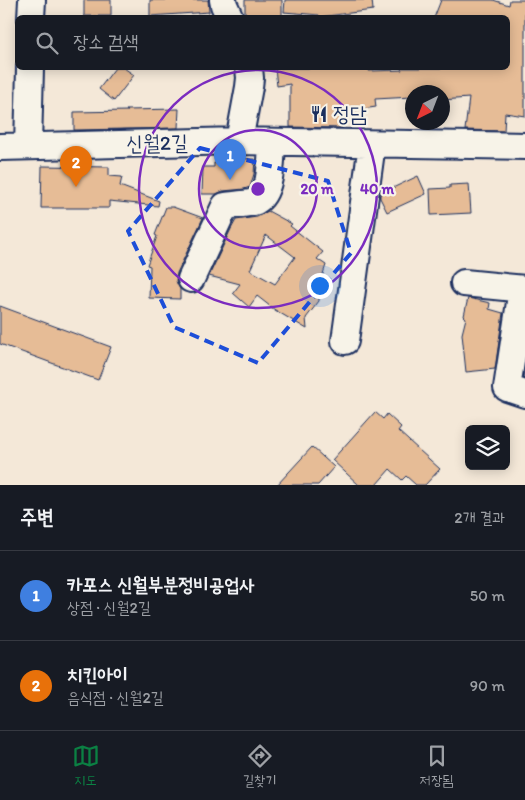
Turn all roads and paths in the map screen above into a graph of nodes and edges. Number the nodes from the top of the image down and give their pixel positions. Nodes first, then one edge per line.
1 (32, 0) edge
2 (223, 0) edge
3 (31, 15) edge
4 (229, 15) edge
5 (30, 70) edge
6 (249, 70) edge
7 (239, 142) junction
8 (272, 142) junction
9 (372, 144) junction
10 (28, 146) junction
11 (525, 146) edge
12 (0, 147) edge
13 (191, 279) dead end
14 (464, 283) dead end
15 (523, 289) edge
16 (344, 341) dead end
17 (519, 345) edge
18 (525, 394) edge

1 - 3 street
2 - 4 street
5 - 10 street
6 - 7 street
7 - 8 street, 신월2길
7 - 10 street, 신월2길
8 - 9 street, 신월2길
8 - 13 street
9 - 11 street, 신월2길
9 - 16 street
10 - 12 street, 신월2길
14 - 15 street
15 - 17 street
17 - 18 street

